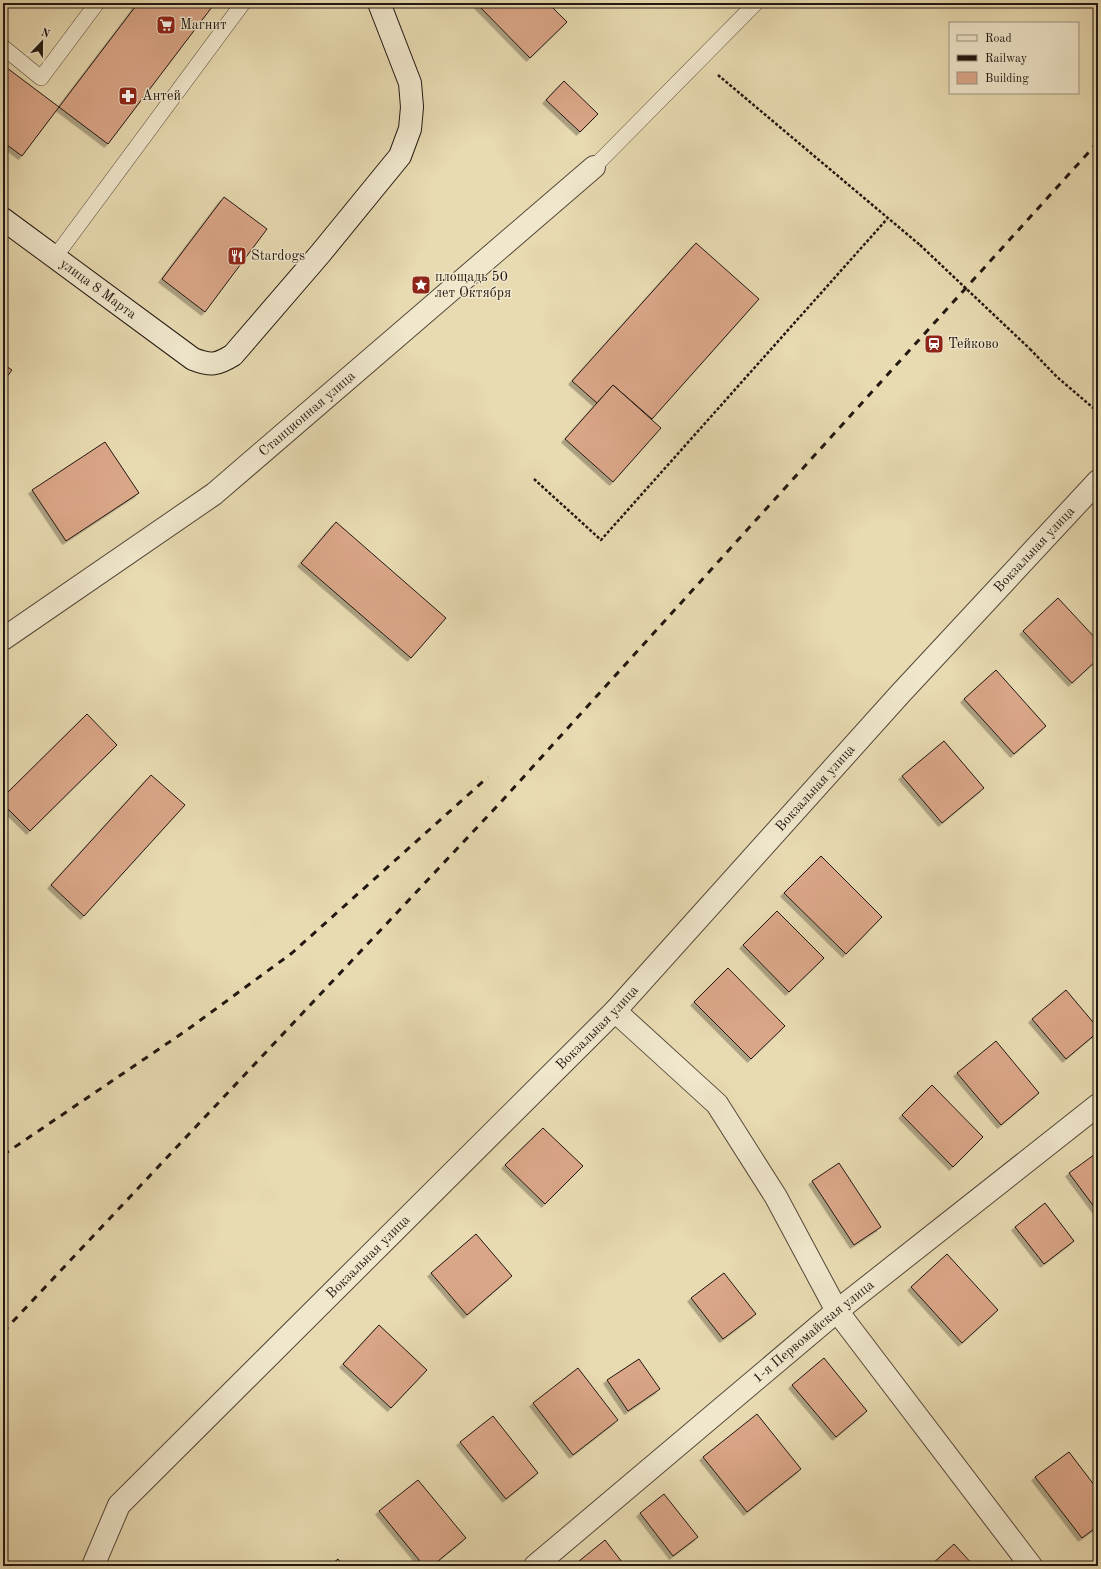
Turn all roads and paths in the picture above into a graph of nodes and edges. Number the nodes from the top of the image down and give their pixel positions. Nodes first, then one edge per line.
1 (97, 3) edge
2 (243, 3) edge
3 (379, 3) edge
4 (756, 3) edge
5 (3, 47) edge
6 (701, 60) junction
7 (594, 167) joint
8 (3, 219) edge
9 (887, 219) junction
10 (55, 257) junction
11 (1098, 412) edge
12 (534, 479) dead end
13 (1098, 481) edge
14 (3, 639) edge
15 (614, 1011) junction
16 (1098, 1105) edge
17 (837, 1311) junction
18 (93, 1566) edge
19 (535, 1566) edge
20 (1031, 1566) edge

1 - 5 lane
2 - 10 lane
3 - 10 street, улица 8 Марта
4 - 6 lane
6 - 7 lane
6 - 9 path
7 - 14 street, Станционная улица
8 - 10 street, улица 8 Марта
9 - 11 path, bridge
9 - 12 path
13 - 15 street, Вокзальная улица
15 - 17 street
15 - 18 street, Вокзальная улица
16 - 17 street, 1-я Первомайская улица
17 - 19 street, 1-я Первомайская улица
17 - 20 street

